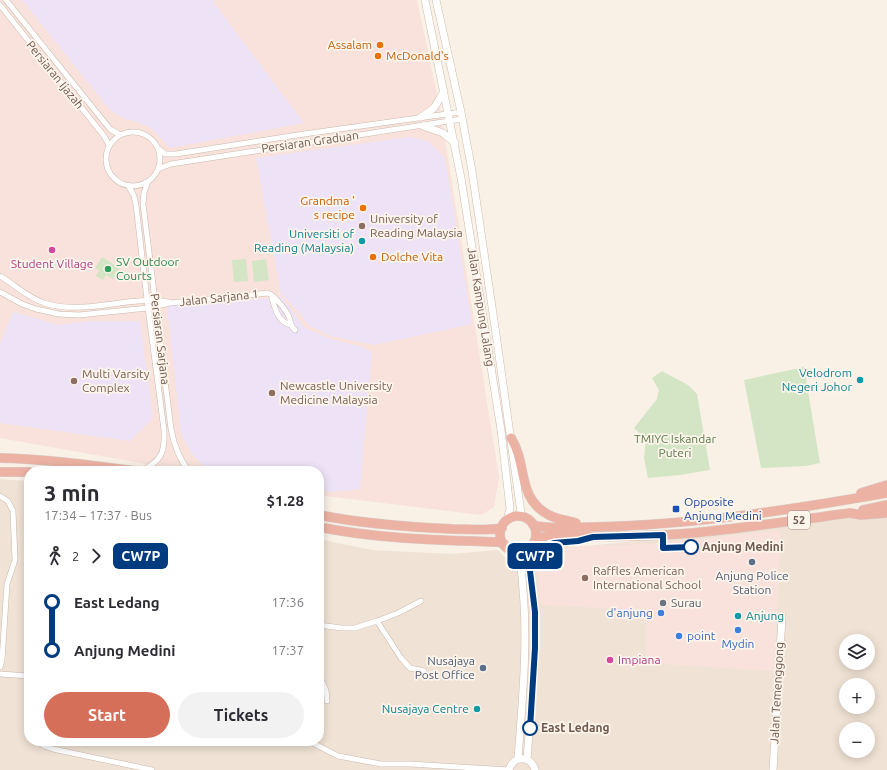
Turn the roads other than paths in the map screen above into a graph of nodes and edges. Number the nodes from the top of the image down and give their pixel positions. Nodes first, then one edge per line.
1 (6, 0) edge
2 (425, 0) edge
3 (436, 0) edge
4 (0, 6) edge
5 (444, 91) junction
6 (462, 116) junction
7 (421, 117) junction
8 (449, 118) junction
9 (409, 119) junction
10 (423, 126) junction
11 (410, 128) junction
12 (120, 134) junction
13 (455, 144) junction
14 (109, 145) junction
15 (158, 148) junction
16 (158, 169) junction
17 (148, 181) junction
18 (128, 185) junction
19 (0, 276) edge
20 (0, 292) edge
21 (272, 295) junction
22 (154, 300) junction
23 (147, 301) junction
24 (170, 303) junction
25 (155, 307) junction
26 (148, 308) junction
27 (290, 325) junction
28 (296, 330) dead end
29 (511, 438) junction
30 (0, 458) edge
31 (98, 466) edge
32 (148, 466) edge
33 (186, 466) edge
34 (0, 472) edge
35 (24, 472) edge
36 (887, 485) edge
37 (887, 493) edge
38 (0, 496) edge
39 (852, 499) junction
40 (887, 505) edge
41 (850, 513) junction
42 (887, 513) edge
43 (324, 516) edge
44 (523, 517) junction
45 (505, 524) junction
46 (533, 525) junction
47 (584, 527) junction
48 (324, 528) edge
49 (593, 537) junction
50 (533, 543) junction
51 (504, 544) junction
52 (516, 551) junction
53 (530, 571) junction
54 (422, 601) dead end
55 (782, 617) dead end
56 (377, 621) junction
57 (324, 626) edge
58 (0, 667) edge
59 (424, 671) dead end
60 (0, 674) edge
61 (24, 676) edge
62 (324, 685) edge
63 (328, 701) dead end
64 (44, 746) edge
65 (319, 746) edge
66 (518, 759) junction
67 (527, 759) junction
68 (381, 764) junction
69 (410, 764) junction
70 (152, 770) edge
71 (381, 770) edge
72 (410, 770) edge
73 (509, 770) edge
74 (535, 770) edge
75 (773, 770) edge

1 - 12 street, Persiaran Ijazah
2 - 5 main road, Jalan Kampung Lalang
3 - 6 main road, Jalan Kampung Lalang
4 - 14 street, Persiaran Ijazah
5 - 7 main road
5 - 8 main road, Jalan Kampung Lalang
6 - 8 street, Persiaran Graduan
6 - 29 main road, Jalan Kampung Lalang
7 - 8 street, Persiaran Graduan
7 - 9 street, Persiaran Graduan
8 - 10 street, Persiaran Graduan
8 - 13 main road, Jalan Kampung Lalang
9 - 11 street
9 - 15 street, Persiaran Graduan
10 - 11 street, Persiaran Graduan
10 - 13 main road
11 - 16 street, Persiaran Graduan
12 - 14 street
12 - 15 street
13 - 45 main road, Jalan Kampung Lalang
14 - 18 street
15 - 16 street
16 - 17 street
17 - 18 street
17 - 22 street, Persiaran Sarjana
18 - 23 street, Persiaran Sarjana
19 - 23 street
20 - 26 street
21 - 24 street, Jalan Sarjana 1
21 - 27 street, Jalan Sarjana 1
21 - 27 street
22 - 23 street
22 - 24 street
22 - 25 street, Persiaran Sarjana
23 - 26 street, Persiaran Sarjana
24 - 25 street
25 - 26 street
25 - 33 street, Persiaran Sarjana
26 - 32 street, Persiaran Sarjana
27 - 28 street, Jalan Sarjana 1
29 - 44 main road, Jalan Kampung Lalang
29 - 47 highway
30 - 31 highway
34 - 35 highway
36 - 39 highway
37 - 39 highway, 52
38 - 58 street
39 - 47 highway, 52
40 - 41 highway, 52
41 - 42 highway
41 - 49 highway, 52
43 - 45 highway
44 - 45 highway
44 - 46 highway
45 - 51 highway
46 - 47 highway, 52
46 - 50 highway
48 - 51 highway
49 - 50 highway, 52
49 - 53 highway
50 - 52 highway
50 - 53 main road
51 - 52 highway
52 - 66 main road
53 - 67 main road
54 - 56 street
55 - 75 main road, Jalan Temenggong
56 - 57 street
56 - 59 street
60 - 61 street
62 - 63 street
64 - 70 street
65 - 68 street
66 - 67 main road
66 - 73 main road
67 - 74 main road
68 - 69 street
68 - 71 street
69 - 72 street
69 - 73 street

